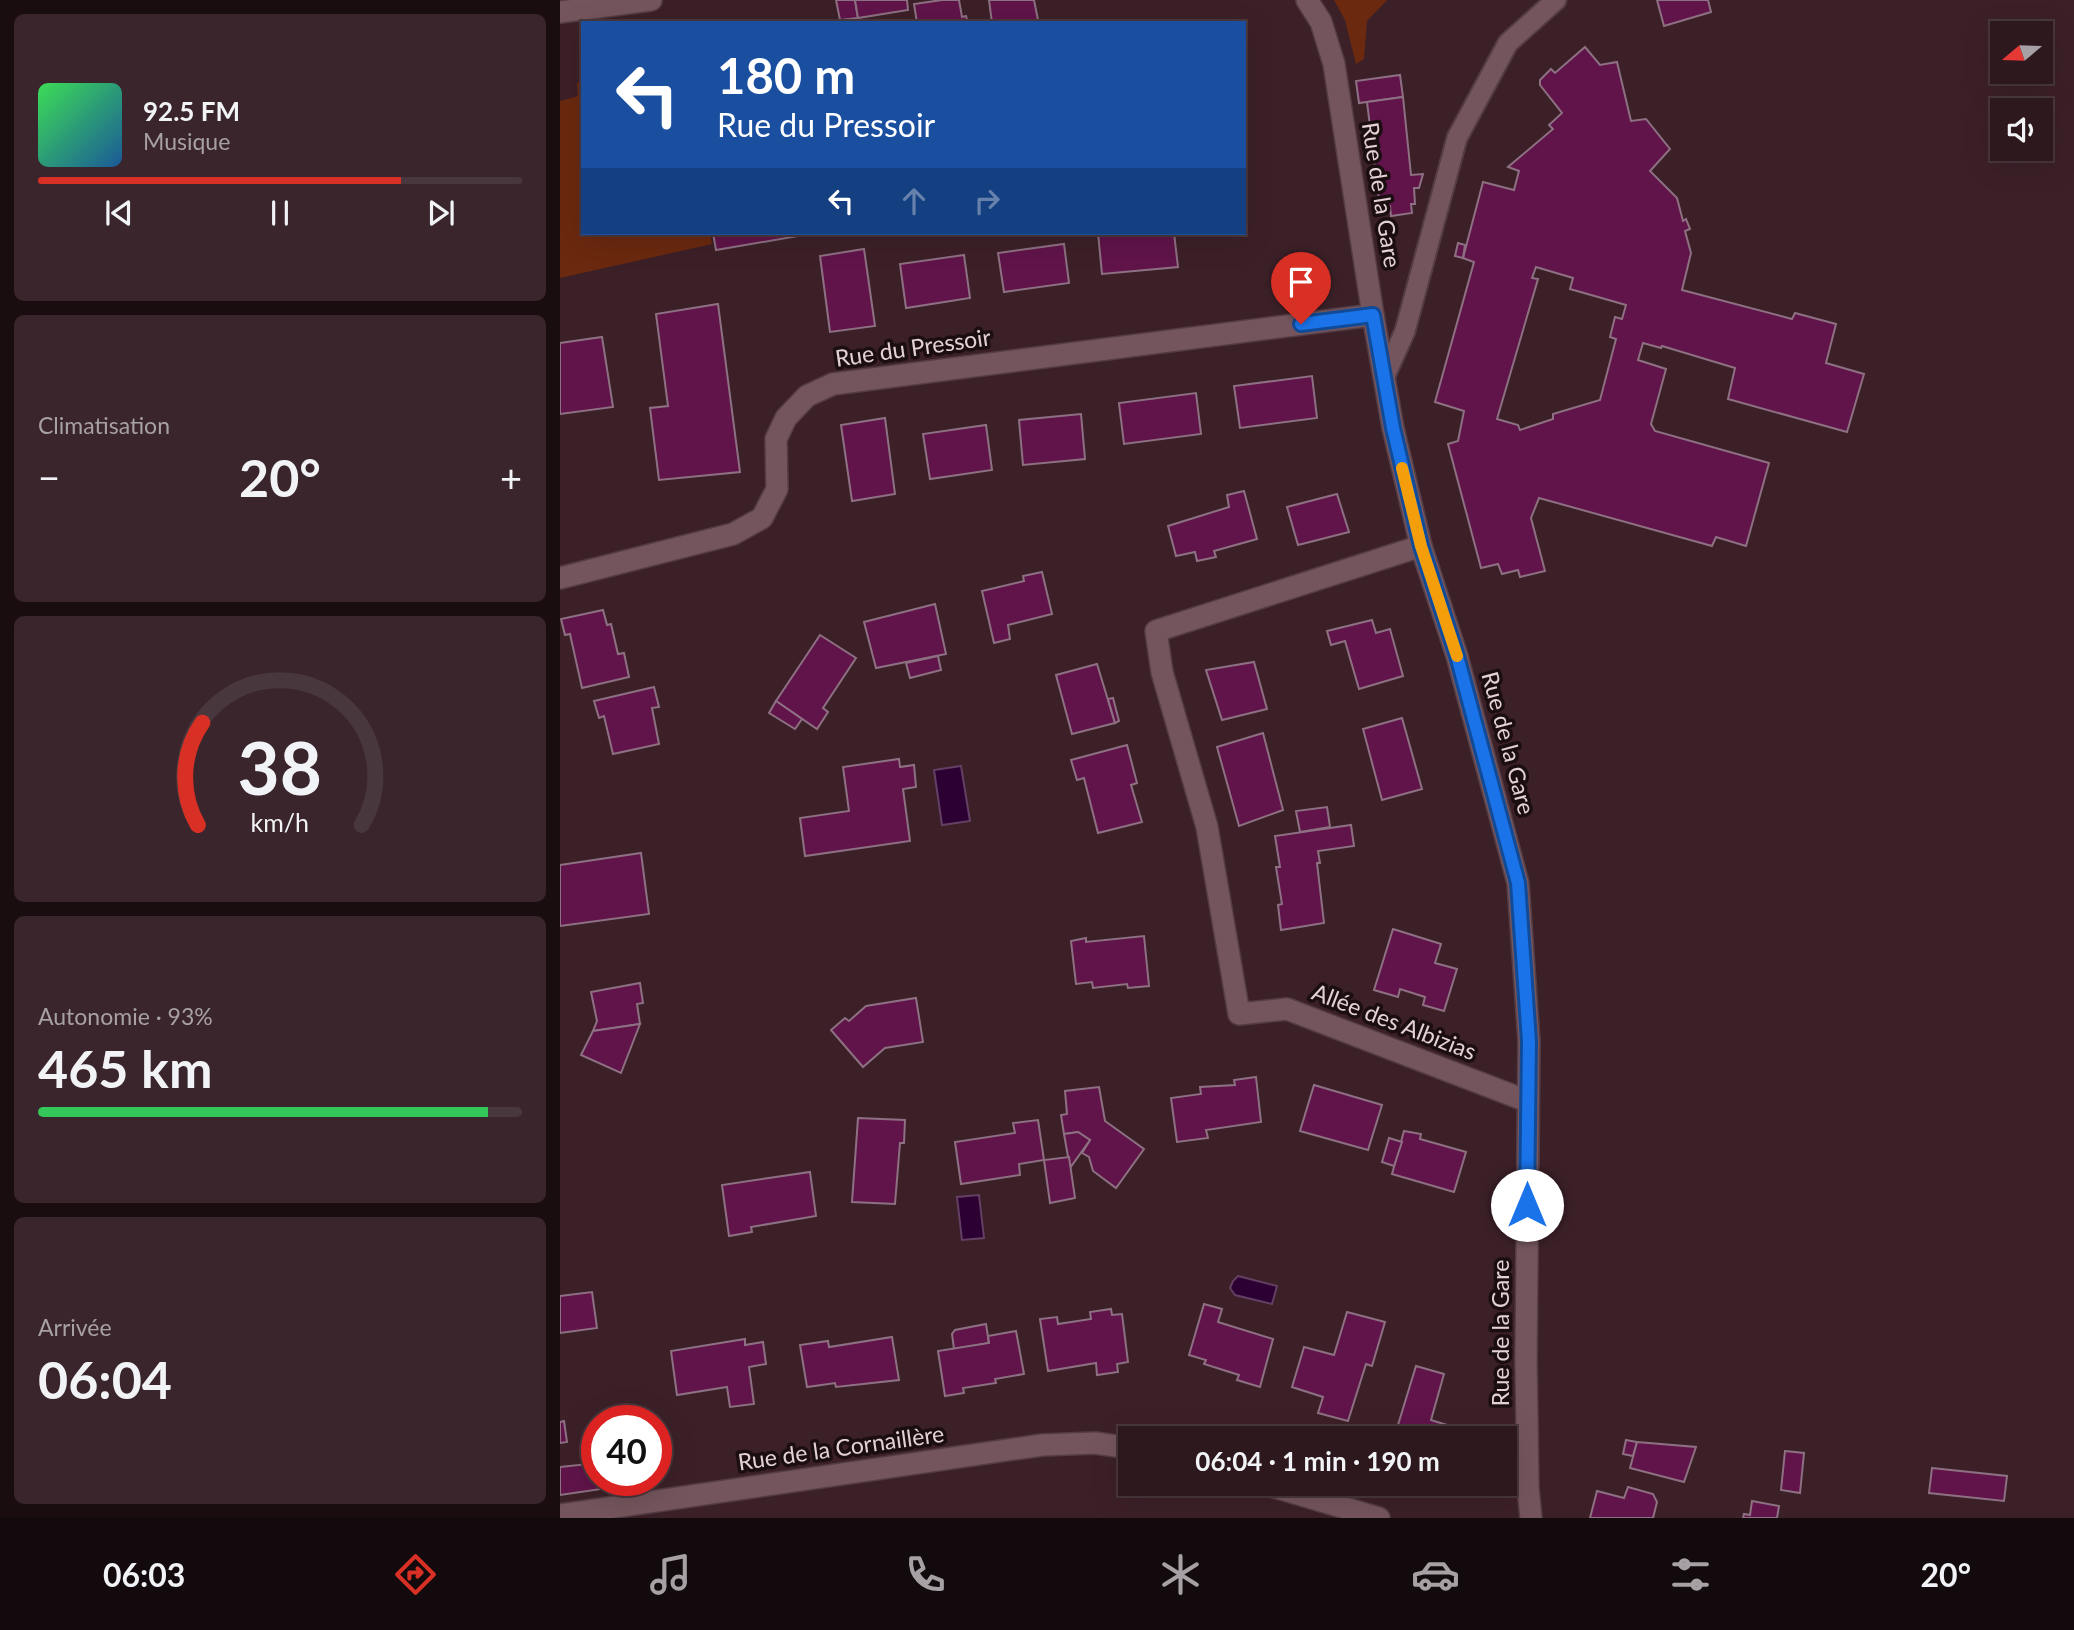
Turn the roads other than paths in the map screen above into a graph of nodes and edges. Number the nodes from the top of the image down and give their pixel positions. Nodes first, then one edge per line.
1 (651, 0) edge
2 (1307, 0) edge
3 (1556, 0) edge
4 (560, 12) edge
5 (1373, 315) junction
6 (1384, 378) junction
7 (1421, 546) junction
8 (560, 578) edge
9 (1527, 1101) junction
10 (1118, 1446) edge
11 (1305, 1496) edge
12 (560, 1515) edge
13 (1379, 1518) edge
14 (1531, 1518) edge

1 - 4 street
2 - 5 street, Rue de la Gare
3 - 6 lane
5 - 6 street, Rue de la Gare
5 - 8 street, Rue du Pressoir
6 - 7 street, Rue de la Gare
7 - 9 street, Rue de la Gare
7 - 9 street, Allée des Albizias
9 - 14 street, Rue de la Gare
10 - 12 street, Rue de la Cornaillère
11 - 13 street

